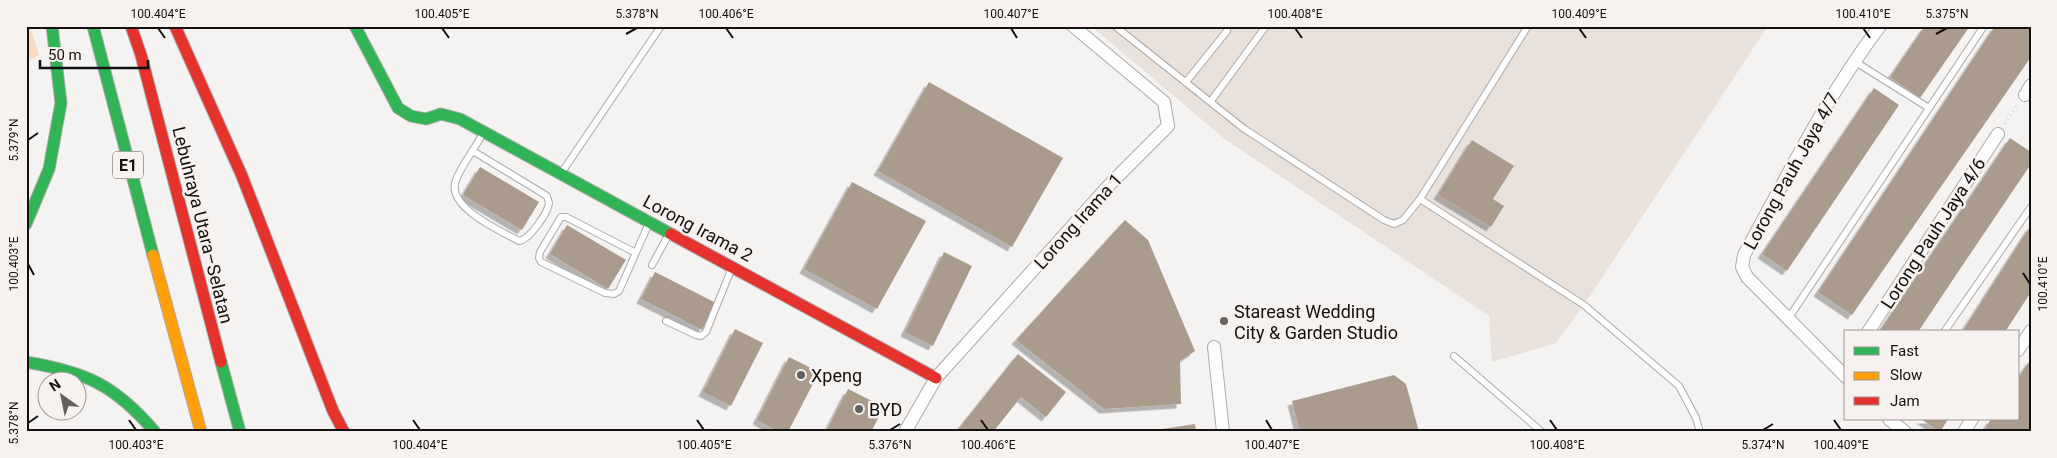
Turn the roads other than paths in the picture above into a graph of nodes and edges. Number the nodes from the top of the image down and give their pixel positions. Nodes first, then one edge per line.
1 (52, 26) edge
2 (93, 26) edge
3 (132, 26) edge
4 (175, 26) edge
5 (355, 26) edge
6 (661, 26) edge
7 (1073, 26) edge
8 (1114, 26) edge
9 (1228, 26) edge
10 (1266, 26) edge
11 (1528, 26) edge
12 (1880, 26) edge
13 (1984, 26) edge
14 (1854, 61) junction
15 (1186, 82) junction
16 (1211, 101) junction
17 (1929, 108) junction
18 (483, 132) junction
19 (1998, 134) road end
20 (473, 151) junction
21 (561, 174) junction
22 (1420, 199) junction
23 (2031, 207) edge
24 (650, 222) junction
25 (26, 224) edge
26 (670, 233) junction
27 (636, 253) junction
28 (652, 265) dead end
29 (732, 266) junction
30 (1788, 319) junction
31 (666, 321) dead end
32 (1869, 330) edge
33 (1945, 330) edge
34 (2031, 331) edge
35 (2020, 347) edge
36 (1214, 348) dead end
37 (1454, 356) dead end
38 (26, 362) edge
39 (1844, 371) edge
40 (936, 378) junction
41 (1890, 420) edge
42 (1971, 420) edge
43 (155, 432) edge
44 (201, 432) edge
45 (240, 432) edge
46 (344, 432) edge
47 (906, 432) edge
48 (1223, 432) edge
49 (1542, 432) edge
50 (1700, 432) edge
51 (1905, 432) edge
52 (1964, 432) edge

1 - 25 main road
2 - 44 main road, E1
3 - 45 main road, Lebuhraya Utara–Selatan / E1
4 - 46 main road
5 - 18 main road, Lorong Irama 2
6 - 21 lane
7 - 40 street, Lorong Irama 1
8 - 15 lane
9 - 15 lane
10 - 16 lane
11 - 22 lane
12 - 14 street, Lorong Pauh Jaya 4/7
13 - 17 lane
14 - 17 lane
14 - 30 street, Lorong Pauh Jaya 4/7
15 - 16 lane
16 - 22 lane
17 - 30 lane
18 - 20 lane
18 - 21 main road, Lorong Irama 2
19 - 32 street, Lorong Pauh Jaya 4/6
20 - 20 lane
21 - 24 main road, Lorong Irama 2
22 - 50 lane
23 - 33 lane
24 - 26 main road, Lorong Irama 2
24 - 27 lane
26 - 28 lane
26 - 29 main road, Lorong Irama 2
27 - 27 lane
29 - 31 lane
29 - 40 main road, Lorong Irama 2
30 - 39 street, Lorong Pauh Jaya 4/7
34 - 35 street
36 - 48 street
37 - 49 lane
38 - 43 main road
40 - 47 street, Lorong Irama 1
41 - 51 street
42 - 52 street

